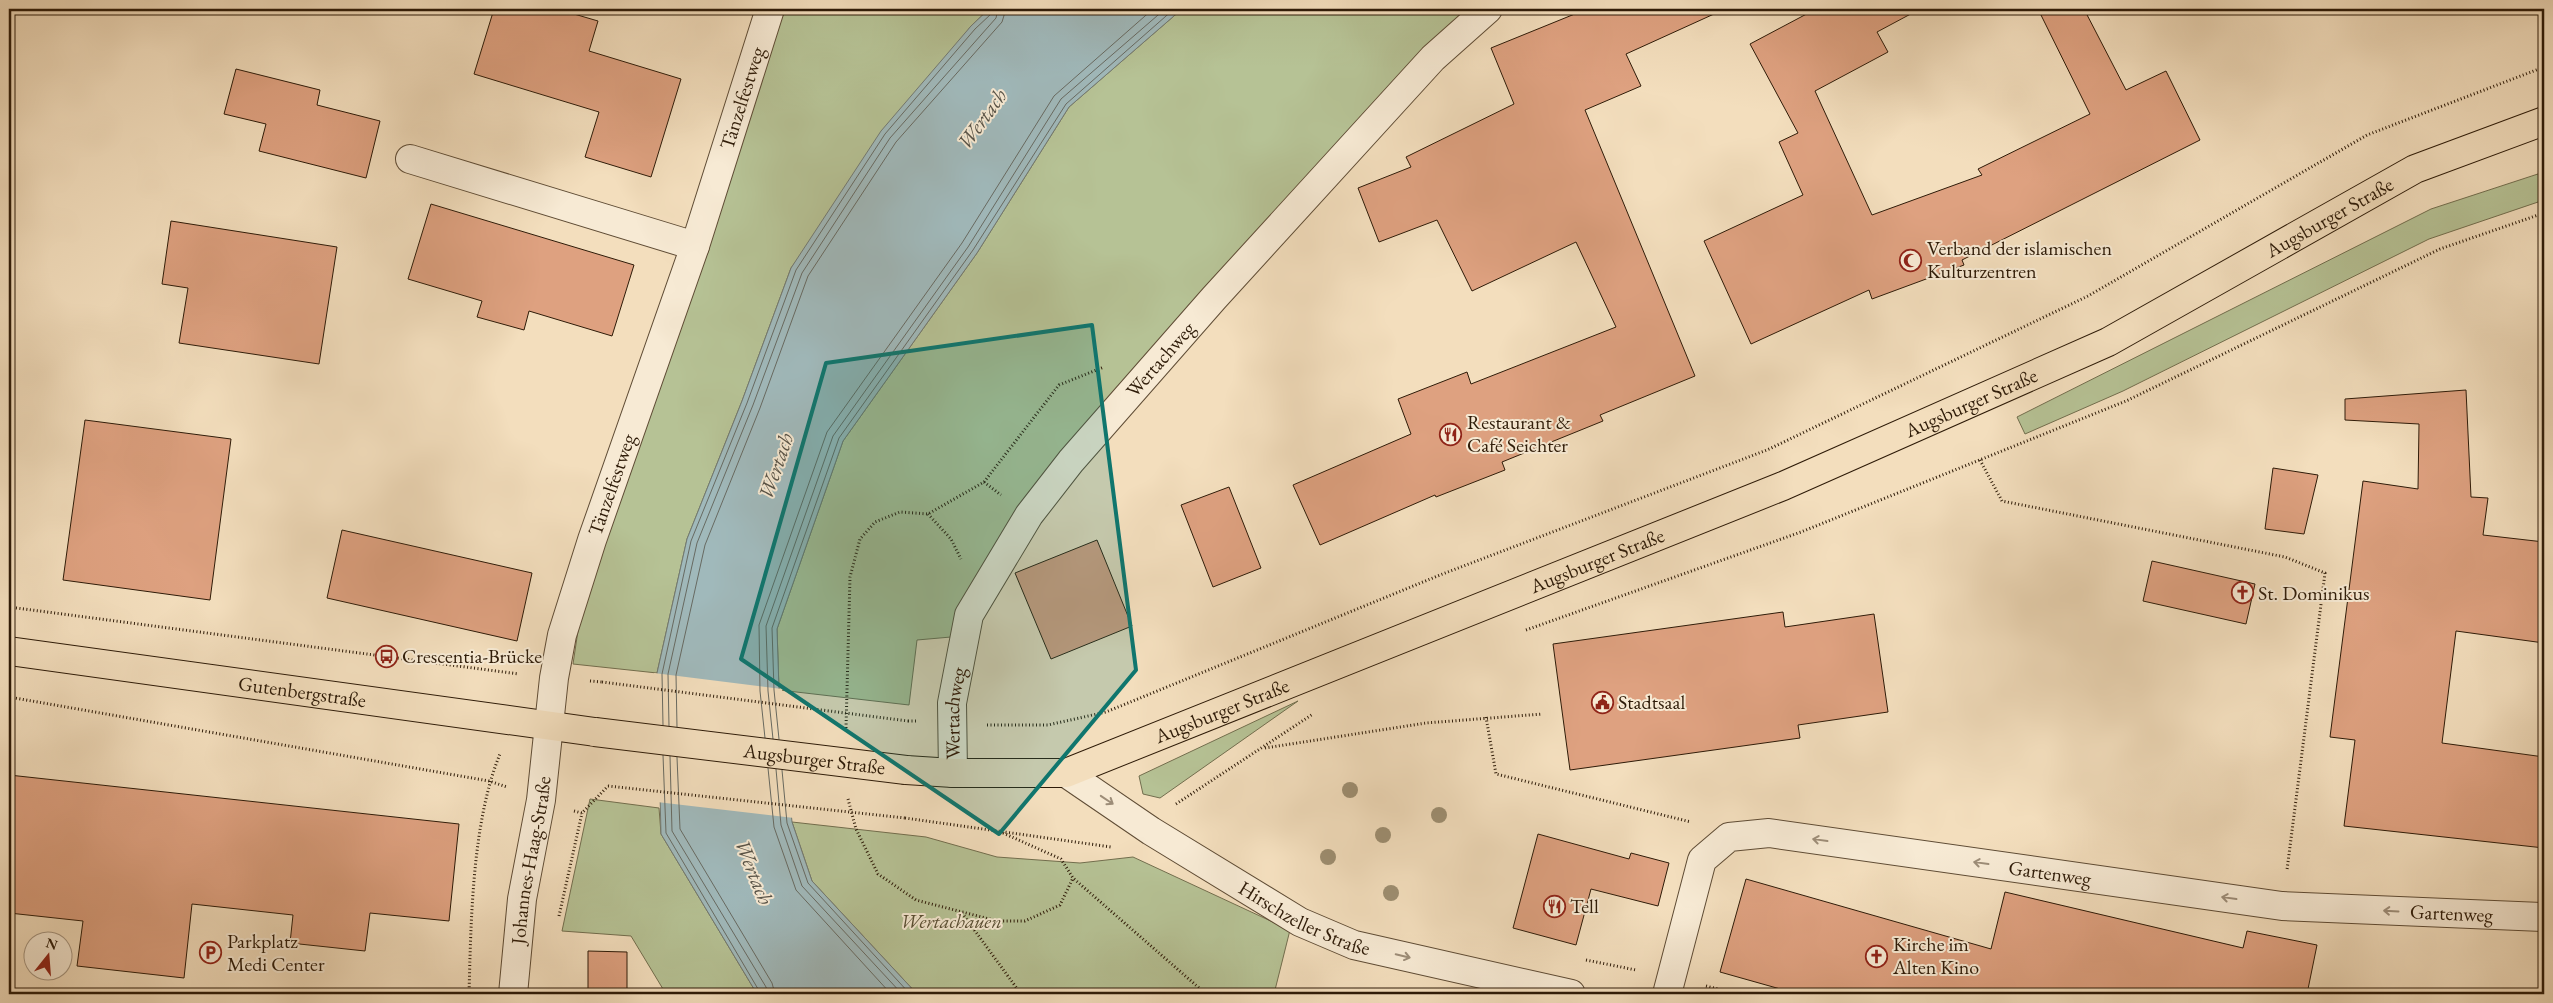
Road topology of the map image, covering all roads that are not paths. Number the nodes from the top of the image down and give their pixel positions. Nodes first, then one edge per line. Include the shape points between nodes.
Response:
1 (770, 9) edge
2 (1488, 9) edge
3 (2544, 120) edge
4 (410, 159) dead end
5 (695, 246) junction
6 (9, 651) edge
7 (548, 727) junction
8 (596, 732) joint
9 (953, 773) junction
10 (1066, 773) junction
11 (2544, 917) edge
12 (1670, 985) edge
13 (513, 994) edge
14 (1571, 994) edge

1 - 5 street, Tänzelfestweg
2 - 9 street, Wertachweg via 1433,58 1220,291 1071,461 1029,515 969,615 952,703
3 - 10 main road, Augsburger Straße via 2415,170 2108,342 1810,474
4 - 5 street
5 - 7 street, Tänzelfestweg via 567,616
6 - 7 main road, Gutenbergstraße
7 - 8 main road, Gutenbergstraße
7 - 13 street, Johannes-Haag-Straße via 541,800 522,900
8 - 9 main road, Augsburger Straße, bridge
9 - 10 main road, Augsburger Straße
10 -> 14 street, Hirschzeller Straße via 1159,821 1300,922 1354,945
11 -> 12 street, Gartenweg via 2282,906 1769,833 1729,837 1702,860

